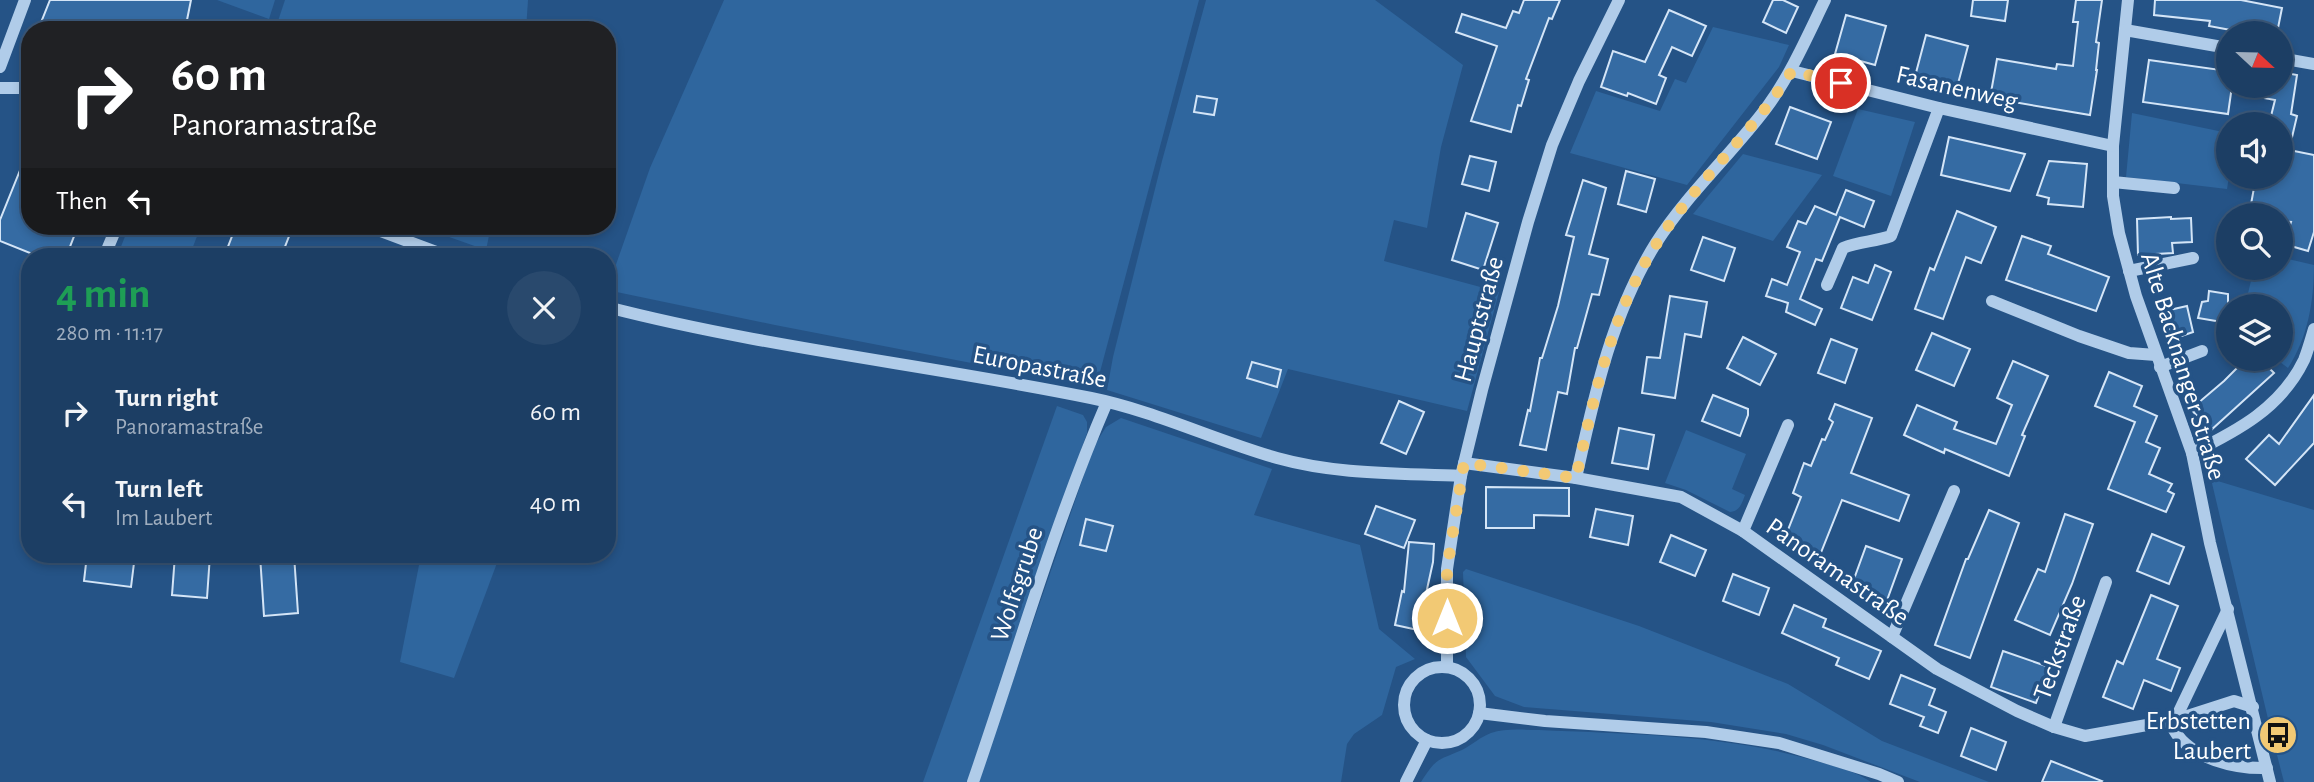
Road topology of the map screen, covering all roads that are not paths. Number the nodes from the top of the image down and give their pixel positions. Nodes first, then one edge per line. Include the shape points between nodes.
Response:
1 (25, 0) edge
2 (1619, 0) edge
3 (1825, 0) edge
4 (2128, 0) edge
5 (2125, 30) junction
6 (2216, 46) edge
7 (2293, 60) edge
8 (2314, 64) edge
9 (0, 66) edge
10 (1792, 71) junction
11 (0, 88) edge
12 (21, 88) edge
13 (1939, 108) junction
14 (2113, 146) junction
15 (2113, 182) junction
16 (2174, 188) dead end
17 (391, 235) edge
18 (426, 248) edge
19 (2193, 258) dead end
20 (2129, 271) junction
21 (1827, 285) dead end
22 (1992, 301) dead end
23 (616, 309) edge
24 (2314, 328) edge
25 (2202, 351) dead end
26 (2158, 361) junction
27 (1107, 402) junction
28 (1788, 425) dead end
29 (2192, 453) junction
30 (1462, 469) junction
31 (1576, 478) junction
32 (1954, 491) dead end
33 (1743, 531) junction
34 (2106, 582) dead end
35 (2228, 609) junction
36 (1892, 637) junction
37 (1447, 667) junction
38 (2253, 707) junction
39 (1479, 713) junction
40 (2175, 720) junction
41 (2054, 727) junction
42 (1427, 740) junction
43 (2267, 768) junction
44 (973, 782) edge
45 (1406, 782) edge
46 (1898, 782) edge
47 (2270, 782) edge

1 - 9 street
2 - 30 street, Hauptstraße via 1552,145
3 - 10 street
4 - 5 street, Alte Backnanger Straße
5 - 6 street
5 - 14 street, Alte Backnanger Straße
7 - 8 street
10 - 13 street, Fasanenweg
10 - 31 street via 1656,243 1621,310 1603,363
11 - 12 street
13 - 14 street, Fasanenweg
13 - 21 street via 1891,236 1843,248
14 - 15 street, Alte Backnanger Straße
15 - 16 street
15 - 20 street, Alte Backnanger Straße
17 - 18 street
19 - 20 street
20 - 26 street, Alte Backnanger Straße
22 - 26 street
23 - 27 street, Europastraße
24 - 29 street via 2304,359 2269,407 2235,432
25 - 26 street
26 - 29 street, Alte Backnanger Straße
27 - 30 street, Europastraße via 1314,467 1354,472
27 - 44 street, Wolfsgrube via 1057,532
28 - 33 street
29 - 35 street, Alte Backnanger Straße
30 - 31 street, Panoramastraße
30 - 37 street, Hauptstraße via 1447,569
31 - 33 street, Panoramastraße via 1681,497
32 - 36 street
33 - 36 street, Panoramastraße
34 - 41 street, Teckstraße
35 - 38 street, Alte Backnanger Straße
35 - 40 street
36 - 41 street, Panoramastraße via 1937,669
37 - 39 street via 1462,672 1473,683
37 - 42 street via 1430,668 1415,677 1406,692 1408,722
38 - 40 street, Panoramastraße via 2234,701
38 - 43 street, Alte Backnanger Straße
39 - 42 street via 1472,728 1459,738 1443,743
39 - 46 street via 1706,732 1779,743
40 - 41 street, Panoramastraße via 2085,736
40 - 43 street via 2174,730 2180,739 2197,752 2247,769
42 - 45 street
43 - 47 street, Alte Backnanger Straße

